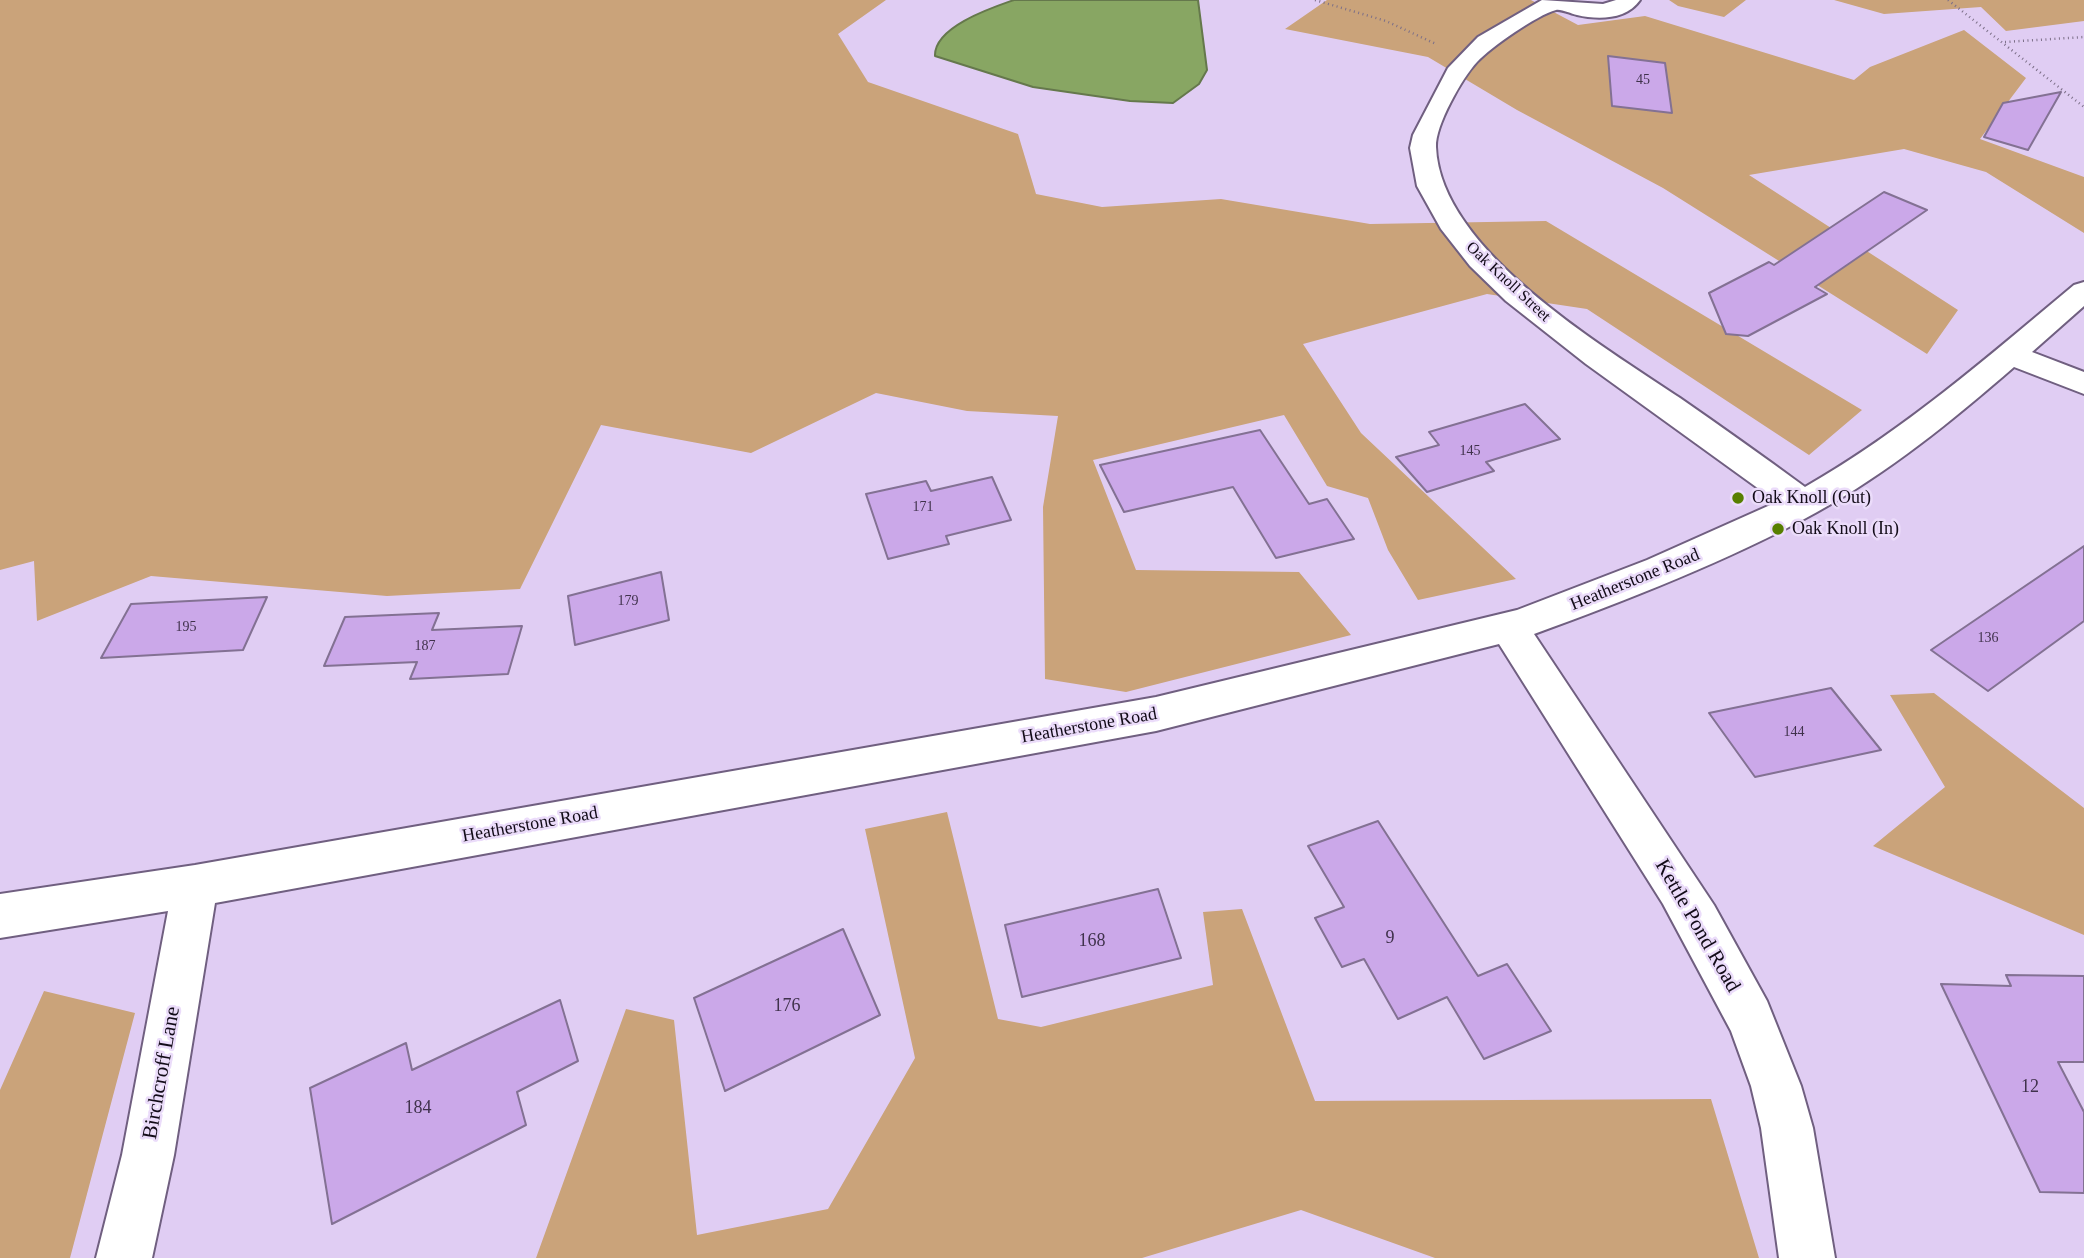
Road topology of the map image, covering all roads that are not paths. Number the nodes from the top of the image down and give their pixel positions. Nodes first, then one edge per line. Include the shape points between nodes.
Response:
1 (1629, 0) edge
2 (1554, 1) edge
3 (2084, 290) edge
4 (2012, 355) junction
5 (2084, 384) edge
6 (1804, 504) junction
7 (1509, 627) junction
8 (195, 886) junction
9 (0, 916) edge
10 (124, 1258) edge
11 (1807, 1258) edge

1 - 2 street, Oak Knoll Street via 1619,7 1596,10
2 - 6 street, Oak Knoll Street via 1500,32 1468,58 1428,124 1423,146 1433,193 1472,252 1554,325
3 - 4 street, Heatherstone Road
4 - 5 street
4 - 6 street, Heatherstone Road via 1888,450
6 - 7 street, Heatherstone Road via 1616,589
7 - 8 street, Heatherstone Road via 1156,714
7 - 11 street, Kettle Pond Road via 1684,898 1758,1037 1790,1138
8 - 9 street, Heatherstone Road
8 - 10 street, Birchcroff Lane via 148,1155

